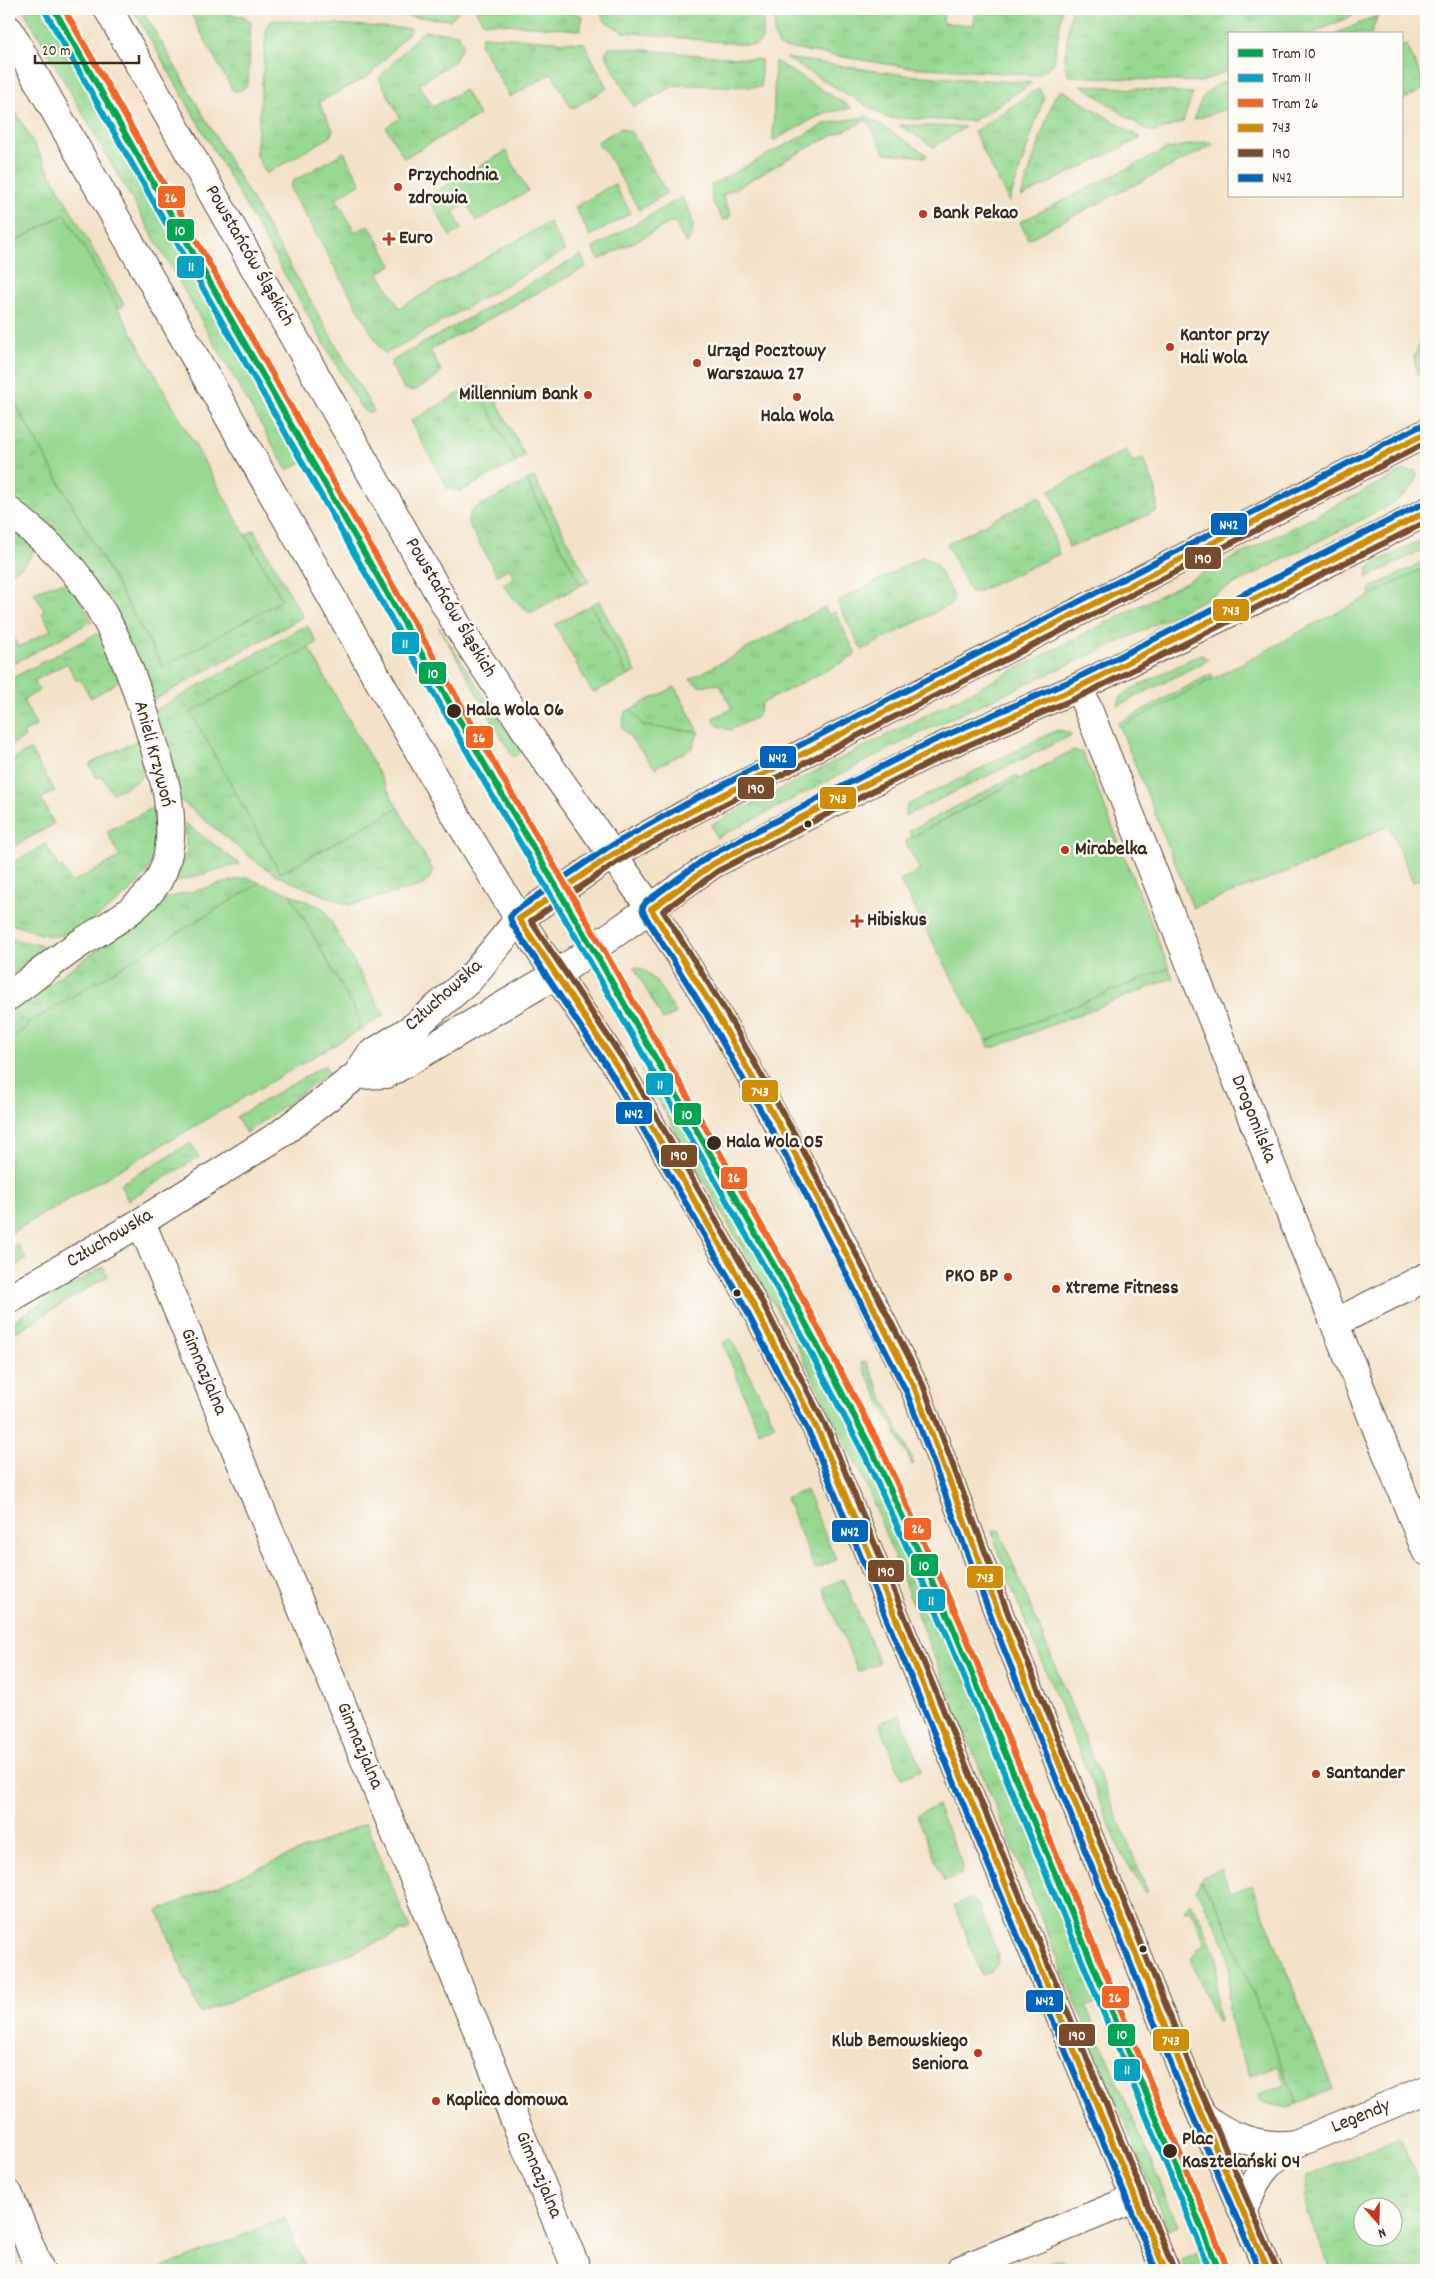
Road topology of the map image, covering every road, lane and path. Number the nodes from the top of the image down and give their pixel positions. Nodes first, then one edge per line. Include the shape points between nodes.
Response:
1 (108, 9) edge
2 (9, 30) edge
3 (1426, 433) edge
4 (9, 511) edge
5 (1426, 512) edge
6 (1079, 687) junction
7 (612, 855) junction
8 (651, 909) junction
9 (519, 919) junction
10 (557, 974) junction
11 (9, 996) edge
12 (357, 1075) junction
13 (141, 1222) junction
14 (1426, 1277) edge
15 (9, 1298) edge
16 (1336, 1323) junction
17 (1426, 1550) edge
18 (1426, 2090) edge
19 (1202, 2114) junction
20 (1295, 2144) junction
21 (9, 2195) edge
22 (1136, 2198) junction
23 (1244, 2212) junction
24 (40, 2270) edge
25 (577, 2270) edge
26 (960, 2270) edge
27 (1165, 2270) edge
28 (1268, 2270) edge

1 - 7 street, Powstańców Śląskich via 457,625
2 - 9 street via 428,766
3 - 7 street, Człuchowska
4 - 11 street, Anieli Krzywoń via 61,557 80,579 107,621 136,689 152,739 168,800 170,834 166,861 159,879 147,895 119,920 81,943
5 - 6 street, Człuchowska
6 - 8 street, Człuchowska via 937,749 712,864
6 - 16 street, Drogomilska
7 - 8 street, Powstańców Śląskich
7 - 9 street, Człuchowska
8 - 10 street, Człuchowska
8 - 19 street, Powstańców Śląskich via 715,1011 791,1146 915,1389 1001,1619
9 - 10 street
9 - 12 street, Człuchowska via 469,980 414,1027 370,1054
10 - 12 street, Człuchowska via 387,1074
10 - 22 street via 617,1066 742,1284 821,1437
12 - 13 street, Człuchowska via 279,1134
13 - 15 street, Człuchowska
13 - 25 street, Gimnazjalna
14 - 16 street
16 - 17 street, Drogomilska
18 - 20 street, Legendy
19 - 20 street, Legendy via 1232,2136 1267,2145
19 - 23 street, Powstańców Śląskich
20 - 23 street, Legendy via 1260,2173 1248,2195
21 - 24 street
22 - 26 street
22 - 27 street
23 - 28 street, Powstańców Śląskich

